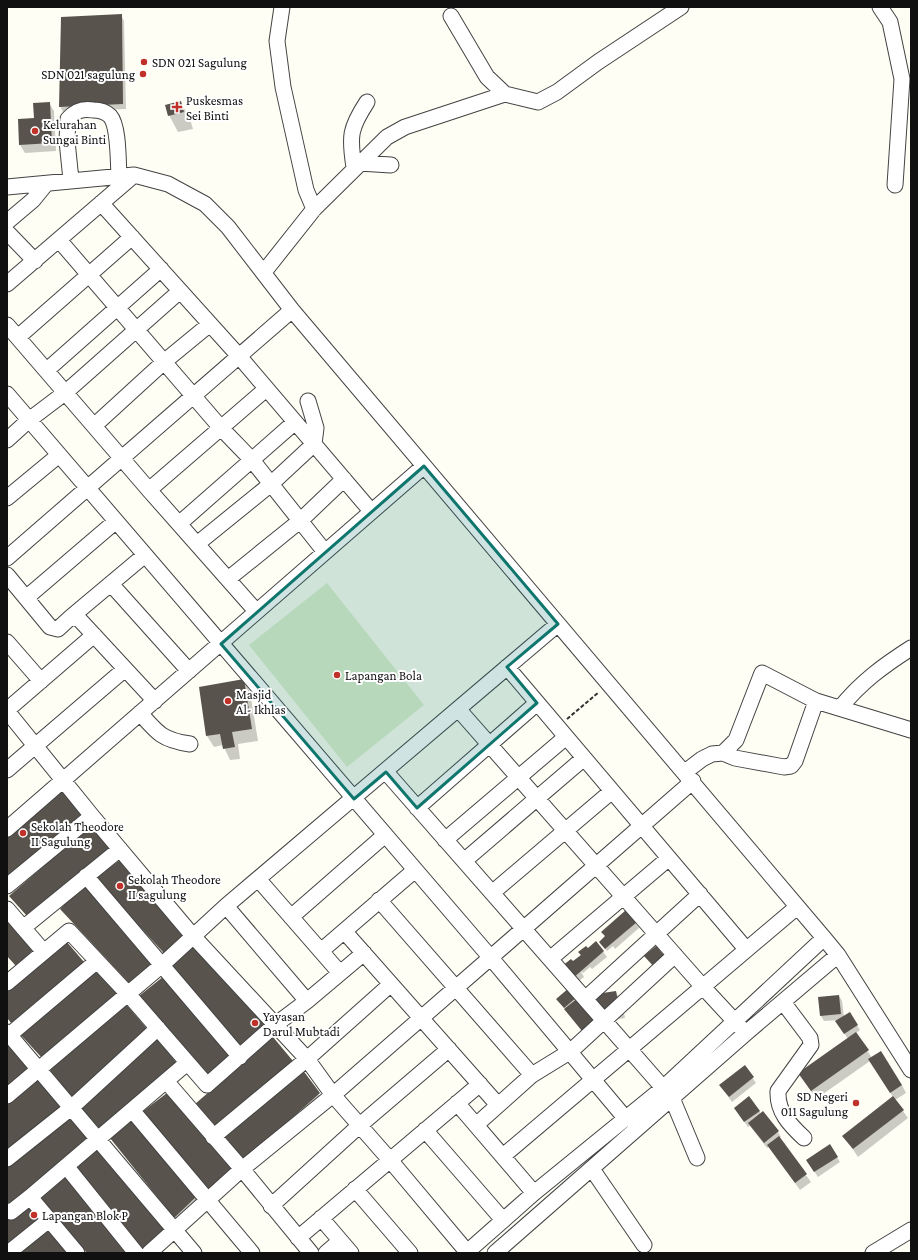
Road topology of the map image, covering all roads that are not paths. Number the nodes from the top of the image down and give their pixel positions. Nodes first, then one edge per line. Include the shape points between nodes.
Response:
1 (282, 7) edge
2 (681, 7) edge
3 (880, 7) edge
4 (451, 16) dead end
5 (505, 94) junction
6 (367, 102) dead end
7 (356, 165) junction
8 (391, 165) dead end
9 (134, 175) junction
10 (119, 176) junction
11 (71, 180) junction
12 (46, 184) junction
13 (895, 185) dead end
14 (7, 187) edge
15 (101, 202) junction
16 (314, 209) junction
17 (7, 222) edge
18 (7, 232) edge
19 (132, 237) junction
20 (59, 240) junction
21 (35, 261) junction
22 (161, 269) junction
23 (264, 272) junction
24 (89, 273) junction
25 (7, 284) edge
26 (180, 291) junction
27 (119, 307) junction
28 (292, 310) junction
29 (210, 324) junction
30 (7, 325) edge
31 (136, 329) junction
32 (18, 337) junction
33 (238, 355) junction
34 (165, 361) junction
35 (47, 370) junction
36 (266, 389) junction
37 (66, 392) junction
38 (7, 394) edge
39 (193, 395) junction
40 (308, 401) dead end
41 (29, 420) junction
42 (295, 422) junction
43 (95, 425) junction
44 (221, 428) junction
45 (7, 440) edge
46 (314, 444) junction
47 (59, 455) junction
48 (122, 457) junction
49 (252, 460) junction
50 (424, 466) junction
51 (344, 479) junction
52 (271, 484) junction
53 (88, 489) junction
54 (149, 490) junction
55 (7, 498) edge
56 (371, 511) junction
57 (300, 520) junction
58 (116, 521) junction
59 (180, 523) junction
60 (197, 544) junction
61 (325, 552) junction
62 (145, 555) junction
63 (7, 558) edge
64 (7, 575) edge
65 (228, 579) junction
66 (111, 584) junction
67 (26, 598) junction
68 (256, 611) junction
69 (71, 617) junction
70 (558, 624) junction
71 (94, 636) junction
72 (7, 642) edge
73 (221, 644) junction
74 (911, 648) edge
75 (507, 667) junction
76 (125, 668) junction
77 (189, 671) junction
78 (41, 681) junction
79 (155, 701) junction
80 (816, 701) junction
81 (537, 703) junction
82 (840, 708) junction
83 (7, 710) edge
84 (459, 710) junction
85 (140, 713) junction
86 (910, 730) edge
87 (562, 732) junction
88 (190, 744) dead end
89 (490, 745) junction
90 (35, 746) junction
91 (723, 753) junction
92 (584, 758) junction
93 (7, 770) edge
94 (386, 772) junction
95 (689, 777) junction
96 (519, 778) junction
97 (62, 780) junction
98 (612, 791) junction
99 (354, 799) junction
100 (538, 799) junction
101 (417, 808) junction
102 (92, 816) junction
103 (641, 825) junction
104 (7, 829) edge
105 (566, 831) junction
106 (385, 835) junction
107 (445, 840) junction
108 (120, 849) junction
109 (669, 858) junction
110 (464, 861) junction
111 (596, 865) junction
112 (415, 870) junction
113 (86, 876) junction
114 (258, 879) junction
115 (7, 886) edge
116 (492, 893) junction
117 (700, 894) junction
118 (624, 897) junction
119 (379, 900) junction
120 (226, 906) junction
121 (797, 906) junction
122 (7, 909) edge
123 (291, 917) junction
124 (23, 928) junction
125 (524, 929) junction
126 (344, 931) junction
127 (657, 934) junction
128 (193, 936) junction
129 (824, 938) junction
130 (746, 949) junction
131 (321, 951) junction
132 (44, 952) junction
133 (364, 953) junction
134 (676, 955) junction
135 (838, 955) junction
136 (492, 958) junction
137 (550, 959) junction
138 (97, 961) junction
139 (162, 965) junction
140 (340, 974) junction
141 (9, 976) edge
142 (777, 982) junction
143 (391, 984) junction
144 (703, 987) junction
145 (456, 988) junction
146 (128, 994) junction
147 (585, 999) junction
148 (786, 999) junction
149 (307, 1001) junction
150 (422, 1018) junction
151 (734, 1021) junction
152 (604, 1022) junction
153 (275, 1025) junction
154 (158, 1028) junction
155 (746, 1033) junction
156 (8, 1035) edge
157 (449, 1049) junction
158 (629, 1049) junction
159 (571, 1051) junction
160 (240, 1057) junction
161 (307, 1059) junction
162 (187, 1063) junction
163 (39, 1069) junction
164 (911, 1070) edge
165 (532, 1075) junction
166 (595, 1080) junction
167 (166, 1081) junction
168 (480, 1084) junction
169 (667, 1093) junction
170 (333, 1095) junction
171 (7, 1096) edge
172 (457, 1103) junction
173 (498, 1105) junction
174 (71, 1108) junction
175 (132, 1110) junction
176 (626, 1119) junction
177 (476, 1124) junction
178 (360, 1125) junction
179 (425, 1130) junction
180 (213, 1137) junction
181 (804, 1138) dead end
182 (97, 1140) junction
183 (503, 1156) junction
184 (697, 1158) dead end
185 (7, 1160) edge
186 (390, 1160) junction
187 (66, 1166) junction
188 (242, 1169) junction
189 (592, 1169) junction
190 (355, 1189) junction
191 (534, 1193) junction
192 (30, 1197) junction
193 (208, 1201) junction
194 (271, 1206) junction
195 (7, 1211) edge
196 (321, 1218) junction
197 (49, 1220) junction
198 (503, 1220) junction
199 (174, 1230) junction
200 (911, 1230) edge
201 (298, 1238) junction
202 (340, 1241) junction
203 (644, 1244) dead end
204 (8, 1253) edge
205 (77, 1253) edge
206 (136, 1253) edge
207 (149, 1253) edge
208 (194, 1253) edge
209 (252, 1253) edge
210 (310, 1253) edge
211 (326, 1253) edge
212 (351, 1253) edge
213 (410, 1253) edge
214 (467, 1253) edge
215 (496, 1253) edge
216 (873, 1253) edge

1 - 16 street via 277,41 283,86 306,190
2 - 5 street via 557,92 538,102
3 - 13 street via 890,22 902,79
4 - 5 street via 487,77
5 - 7 street via 405,127 387,136
6 - 7 street via 352,130 351,146
7 - 8 street
7 - 16 street
9 - 10 street
9 - 15 street
9 - 23 street via 168,184 205,204 228,227
10 - 11 street
10 - 11 street via 115,125 110,116 102,111 88,109 75,111 68,118 67,141
11 - 12 street
12 - 14 street
12 - 17 street via 33,200
15 - 19 street
15 - 20 street
16 - 23 street
18 - 21 street
19 - 22 street
19 - 24 street
20 - 21 street
20 - 24 street
21 - 25 street
22 - 26 street
22 - 27 street
23 - 28 street
24 - 27 street
24 - 32 street
26 - 29 street
26 - 31 street
27 - 31 street
27 - 35 street
28 - 33 street
28 - 50 street
29 - 33 street
29 - 34 street
30 - 32 street
31 - 34 street
31 - 37 street
32 - 35 street
33 - 36 street
33 - 39 street
34 - 39 street
34 - 43 street
35 - 37 street
36 - 42 street
36 - 44 street
37 - 41 street
37 - 43 street
38 - 41 street
39 - 44 street
39 - 48 street
40 - 46 street via 316,428
41 - 45 street
41 - 47 street
42 - 46 street
42 - 49 street
43 - 48 street
44 - 49 street
44 - 54 street
46 - 51 street
46 - 52 street
47 - 53 street
47 - 55 street
48 - 53 street
48 - 54 street
49 - 52 street
49 - 59 street
50 - 56 street
50 - 70 street
51 - 56 street
51 - 57 street
52 - 57 street
52 - 60 street
53 - 58 street
53 - 63 street
54 - 59 street
56 - 61 street
57 - 61 street
57 - 65 street
58 - 62 street
58 - 67 street
59 - 60 street
60 - 65 street
61 - 68 street
62 - 66 street
62 - 73 street
64 - 67 street
65 - 68 street
66 - 69 street
66 - 77 street
67 - 69 street via 50,627 58,629
68 - 73 street
69 - 71 street via 79,619
70 - 75 street
70 - 95 street
71 - 76 street
71 - 78 street
72 - 78 street
73 - 77 street
73 - 99 street
74 - 82 street via 882,667 856,689
75 - 81 street
75 - 84 street
76 - 79 street
76 - 90 street
77 - 79 street
78 - 83 street
79 - 85 street
80 - 82 street
80 - 91 street via 791,766 735,758
80 - 91 street via 762,673 736,740
81 - 87 street
81 - 89 street
82 - 86 street
83 - 90 street
84 - 89 street
84 - 94 street
85 - 88 street via 169,741
85 - 97 street
87 - 92 street
87 - 96 street
89 - 96 street
89 - 101 street
90 - 93 street
90 - 97 street
91 - 95 street via 712,754 702,759
92 - 98 street
92 - 100 street
94 - 99 street
94 - 101 street
95 - 103 street
95 - 121 street
96 - 100 street
96 - 107 street
97 - 102 street
97 - 104 street
98 - 103 street
98 - 105 street
99 - 106 street
99 - 114 street
100 - 105 street
100 - 110 street
101 - 107 street
102 - 108 street
102 - 115 street
103 - 109 street
103 - 111 street
105 - 111 street
105 - 116 street
106 - 112 street
106 - 123 street
107 - 110 street
108 - 113 street
108 - 128 street
109 - 117 street
109 - 118 street
110 - 116 street
111 - 118 street
111 - 125 street
112 - 119 street
112 - 136 street
113 - 124 street
113 - 139 street
114 - 120 street
114 - 123 street
116 - 125 street
117 - 127 street
117 - 130 street
118 - 127 street
118 - 137 street
119 - 126 street
119 - 145 street
120 - 128 street
120 - 149 street
121 - 129 street
121 - 130 street
122 - 124 street
123 - 131 street
124 - 132 street
125 - 136 street
125 - 137 street
126 - 131 street
126 - 133 street
127 - 134 street
127 - 147 street
128 - 139 street
128 - 153 street
129 - 135 street
129 - 142 street
130 - 144 street
131 - 140 street
132 - 138 street via 69,931
132 - 141 street
133 - 140 street
133 - 143 street
134 - 144 street
134 - 152 street
135 - 148 street
135 - 164 street
136 - 145 street
136 - 159 street
137 - 147 street
138 - 146 street
138 - 156 street
139 - 146 street
139 - 160 street
140 - 149 street
142 - 148 street
142 - 151 street
143 - 150 street
143 - 161 street
144 - 151 street
144 - 158 street
145 - 150 street
145 - 165 street
146 - 154 street
146 - 163 street
147 - 152 street
148 - 155 street
148 - 181 street via 810,1038 811,1045 778,1091 778,1098 787,1123
149 - 153 street
150 - 157 street
150 - 170 street
151 - 155 street
151 - 169 street
152 - 158 street
152 - 159 street
153 - 160 street
153 - 161 street
154 - 162 street
154 - 174 street
155 - 169 street
156 - 163 street
157 - 168 street
157 - 178 street
158 - 166 street
158 - 169 street
159 - 165 street
159 - 166 street
160 - 162 street via 207,1085
161 - 170 street
161 - 180 street
162 - 167 street
163 - 171 street
163 - 174 street
165 - 173 street
166 - 176 street
166 - 183 street
167 - 175 street
167 - 180 street
168 - 172 street
168 - 173 street
169 - 176 street
169 - 184 street
169 - 189 street
170 - 178 street
170 - 188 street
172 - 177 street
172 - 179 street
173 - 177 street
174 - 182 street
174 - 185 street
175 - 182 street
175 - 193 street
176 - 191 street
177 - 183 street
178 - 186 street
178 - 194 street
179 - 186 street
179 - 198 street
180 - 188 street
182 - 187 street
182 - 199 street
183 - 191 street
186 - 190 street
186 - 214 street
187 - 192 street
187 - 206 street
188 - 193 street
188 - 194 street
189 - 203 street
189 - 215 street
190 - 196 street
190 - 213 street
191 - 198 street
192 - 195 street via 12,1212
192 - 197 street
193 - 199 street
193 - 209 street
194 - 201 street
196 - 201 street
196 - 202 street
197 - 204 street
197 - 205 street
198 - 214 street
199 - 207 street
199 - 208 street
200 - 216 street
201 - 210 street
202 - 211 street
202 - 212 street

